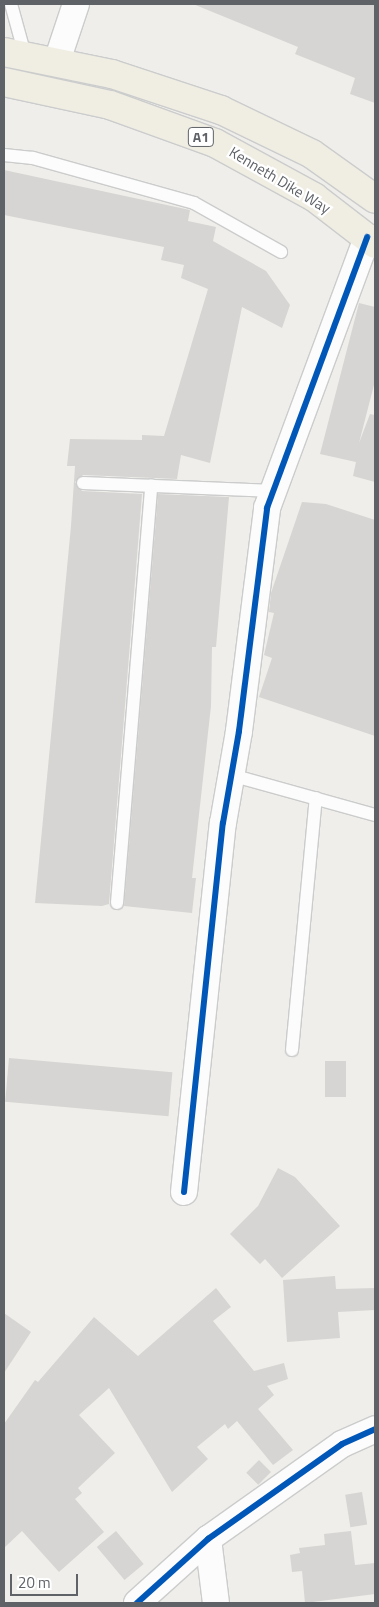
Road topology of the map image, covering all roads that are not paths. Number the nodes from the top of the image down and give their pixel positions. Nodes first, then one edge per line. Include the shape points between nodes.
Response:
1 (11, 4) edge
2 (76, 4) edge
3 (14, 54) edge
4 (56, 61) junction
5 (4, 82) edge
6 (4, 155) edge
7 (375, 198) edge
8 (371, 241) edge
9 (281, 252) dead end
10 (83, 483) dead end
11 (151, 485) junction
12 (274, 491) junction
13 (231, 775) junction
14 (316, 798) junction
15 (375, 815) edge
16 (117, 904) dead end
17 (292, 1050) dead end
18 (184, 1192) dead end
19 (375, 1429) edge
20 (208, 1539) junction
21 (137, 1603) edge
22 (216, 1603) edge

1 - 3 lane
2 - 4 street
3 - 4 highway, A1
4 - 7 highway, A1 via 166,90 270,131 312,154
5 - 8 highway, Kenneth Dike Way / A1 via 110,105 216,143 314,197
6 - 9 lane via 33,158 194,204
8 - 12 street
10 - 11 lane
11 - 12 lane
11 - 16 lane
12 - 13 street via 267,508
13 - 14 lane
13 - 18 street
14 - 15 lane
14 - 17 lane
19 - 20 street via 342,1444
20 - 21 street
20 - 22 street

